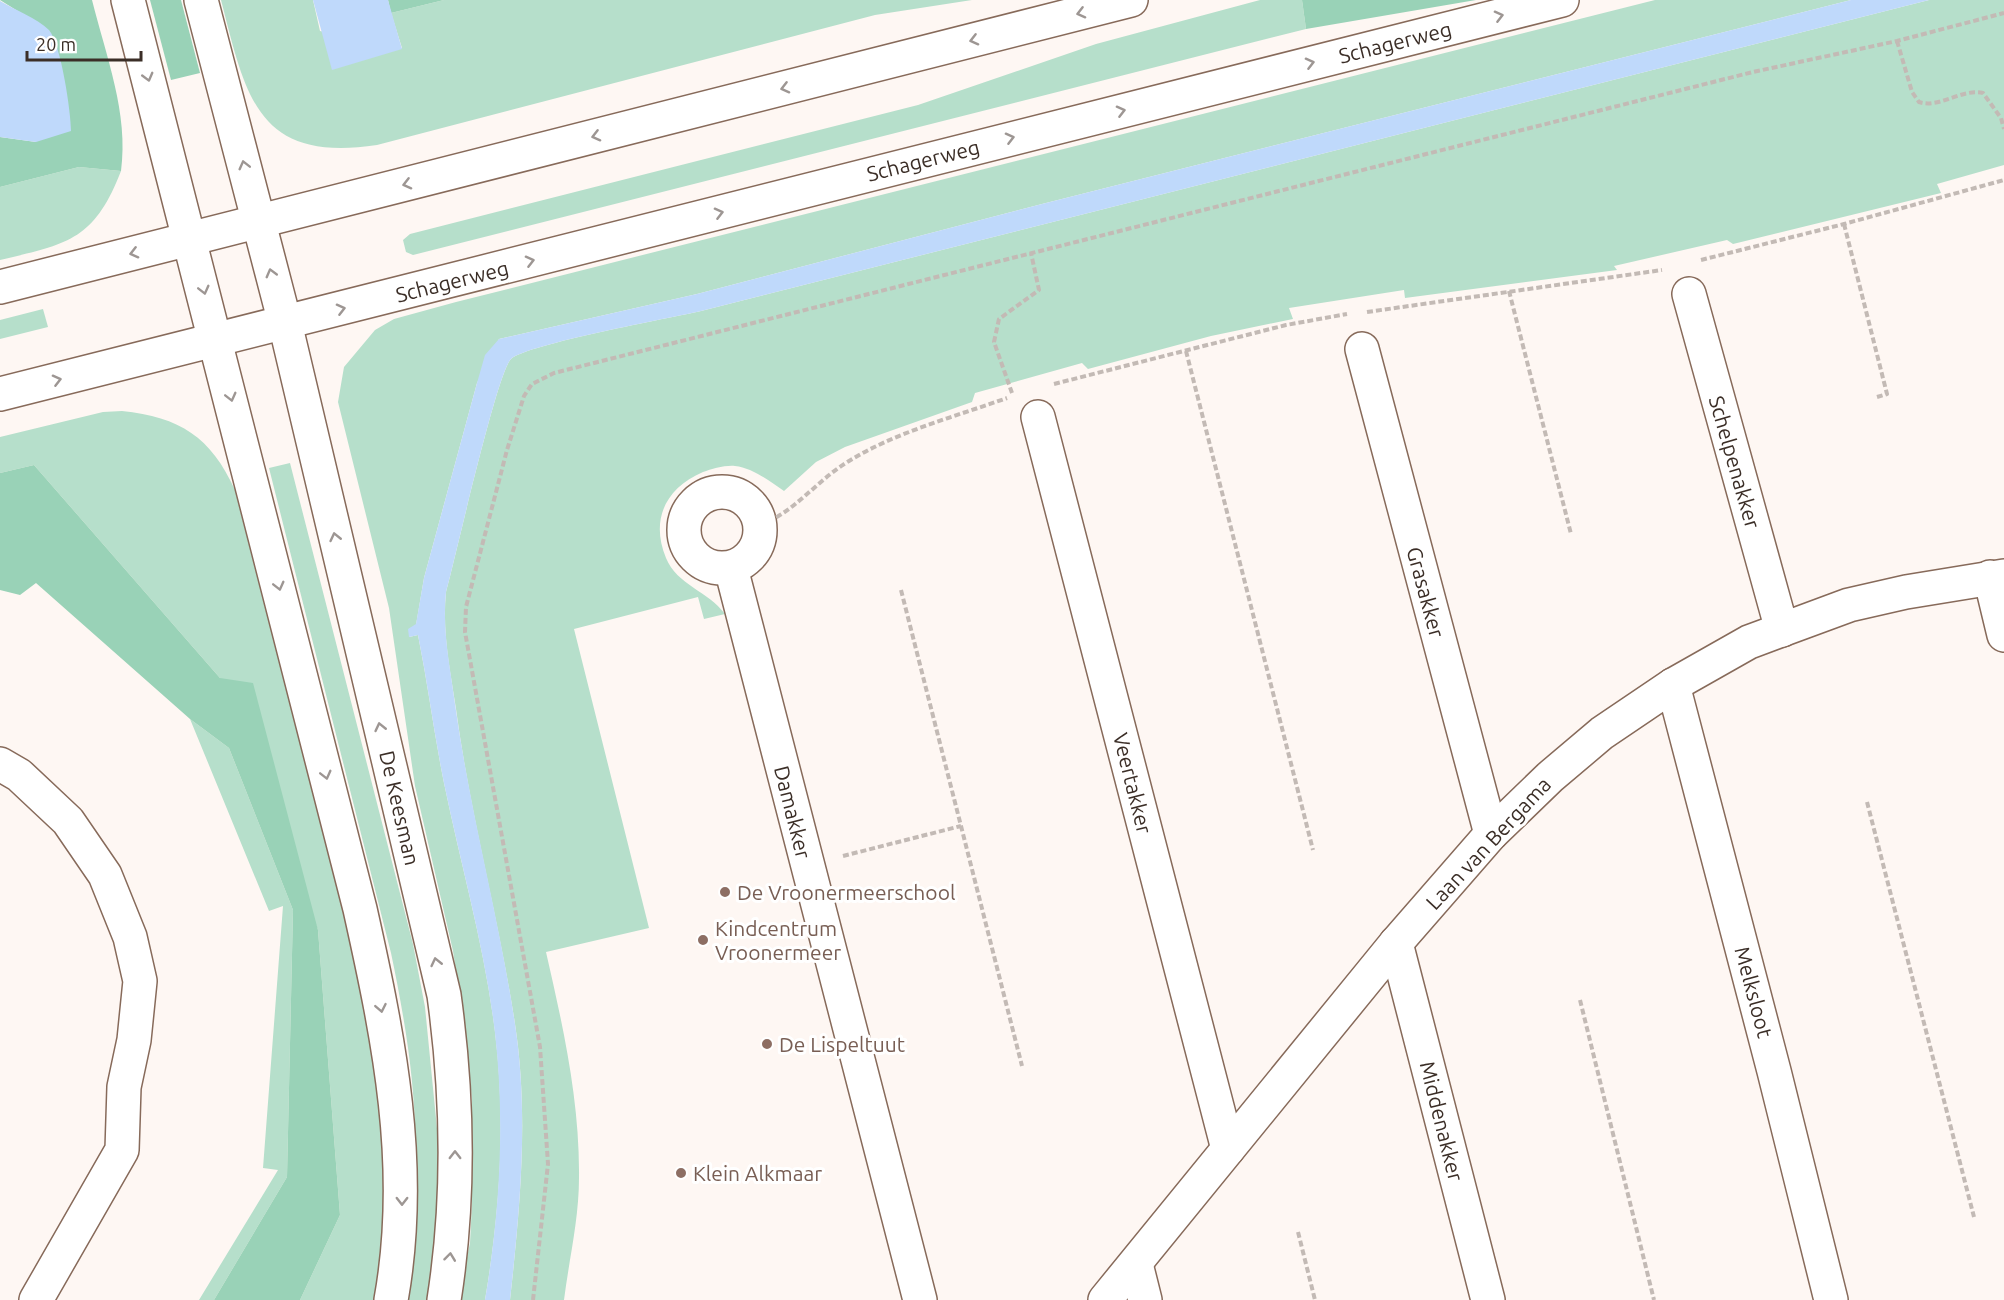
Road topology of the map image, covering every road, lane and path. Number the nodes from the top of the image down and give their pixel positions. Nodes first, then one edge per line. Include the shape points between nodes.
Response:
1 (128, 0) edge
2 (201, 0) edge
3 (1131, 0) edge
4 (1562, 0) edge
5 (2004, 13) edge
6 (1897, 41) junction
7 (2003, 117) edge
8 (2004, 129) edge
9 (258, 222) junction
10 (1844, 224) dead end
11 (191, 239) junction
12 (1031, 253) junction
13 (0, 287) edge
14 (1509, 291) dead end
15 (1689, 294) dead end
16 (285, 323) junction
17 (216, 340) junction
18 (1362, 349) dead end
19 (1186, 351) dead end
20 (0, 394) edge
21 (1013, 396) dead end
22 (1877, 397) dead end
23 (1038, 417) dead end
24 (1571, 534) dead end
25 (730, 568) dead end
26 (1997, 576) edge
27 (901, 590) dead end
28 (1782, 630) junction
29 (2004, 635) edge
30 (1673, 685) junction
31 (0, 764) edge
32 (1867, 802) dead end
33 (961, 826) junction
34 (1491, 834) junction
35 (1313, 850) dead end
36 (807, 865) junction
37 (1396, 943) junction
38 (1580, 1000) dead end
39 (1022, 1066) dead end
40 (1228, 1149) junction
41 (1974, 1217) dead end
42 (1298, 1232) dead end
43 (1136, 1264) junction
44 (36, 1300) edge
45 (391, 1300) edge
46 (444, 1300) edge
47 (533, 1300) edge
48 (920, 1300) edge
49 (1105, 1300) edge
50 (1145, 1300) edge
51 (1315, 1300) edge
52 (1488, 1300) edge
53 (1654, 1300) edge
54 (1831, 1300) edge

1 -> 11 street
9 -> 2 street
3 -> 9 street
16 -> 4 street, Schagerweg
5 - 6 path
6 - 7 path via 1911,92 1919,102 1929,104 1974,91 1983,93
6 - 12 path via 1753,72
7 - 8 path
9 - 11 street
16 -> 9 street
10 - 22 path via 1887,394
11 -> 13 street
11 -> 17 street
12 - 21 path via 1039,290 999,319 994,342
12 - 47 path via 554,373 532,384 524,396 466,607 465,632 540,1047 548,1164
14 - 24 path
15 - 28 street, Schelpenakker
16 - 17 street, Schagerweg
46 -> 16 street, De Keesman via 455,1214 456,1123 444,995
20 -> 17 street, Schagerweg
17 -> 45 street via 360,909 391,1054 402,1179 400,1242
18 - 34 street, Grasakker
19 - 35 path
23 - 40 street, Veertakker
25 - 36 street, Damakker
26 - 28 street, Laan van Bergama via 1849,605
26 - 29 street
27 - 33 path
28 - 30 street, Laan van Bergama via 1722,656
30 - 34 street, Laan van Bergama via 1602,734
30 - 54 street, Melksloot
31 - 44 street via 19,775 68,821 105,875 130,937 140,981 124,1088 122,1150
32 - 41 path
33 - 36 path
33 - 39 path
34 - 37 street, Laan van Bergama
36 - 48 street, Damakker
37 - 40 street, Laan van Bergama
37 - 52 street, Middenakker
38 - 53 path
40 - 43 street, Laan van Bergama
42 - 51 path
43 - 49 street, Laan van Bergama
43 - 50 street

